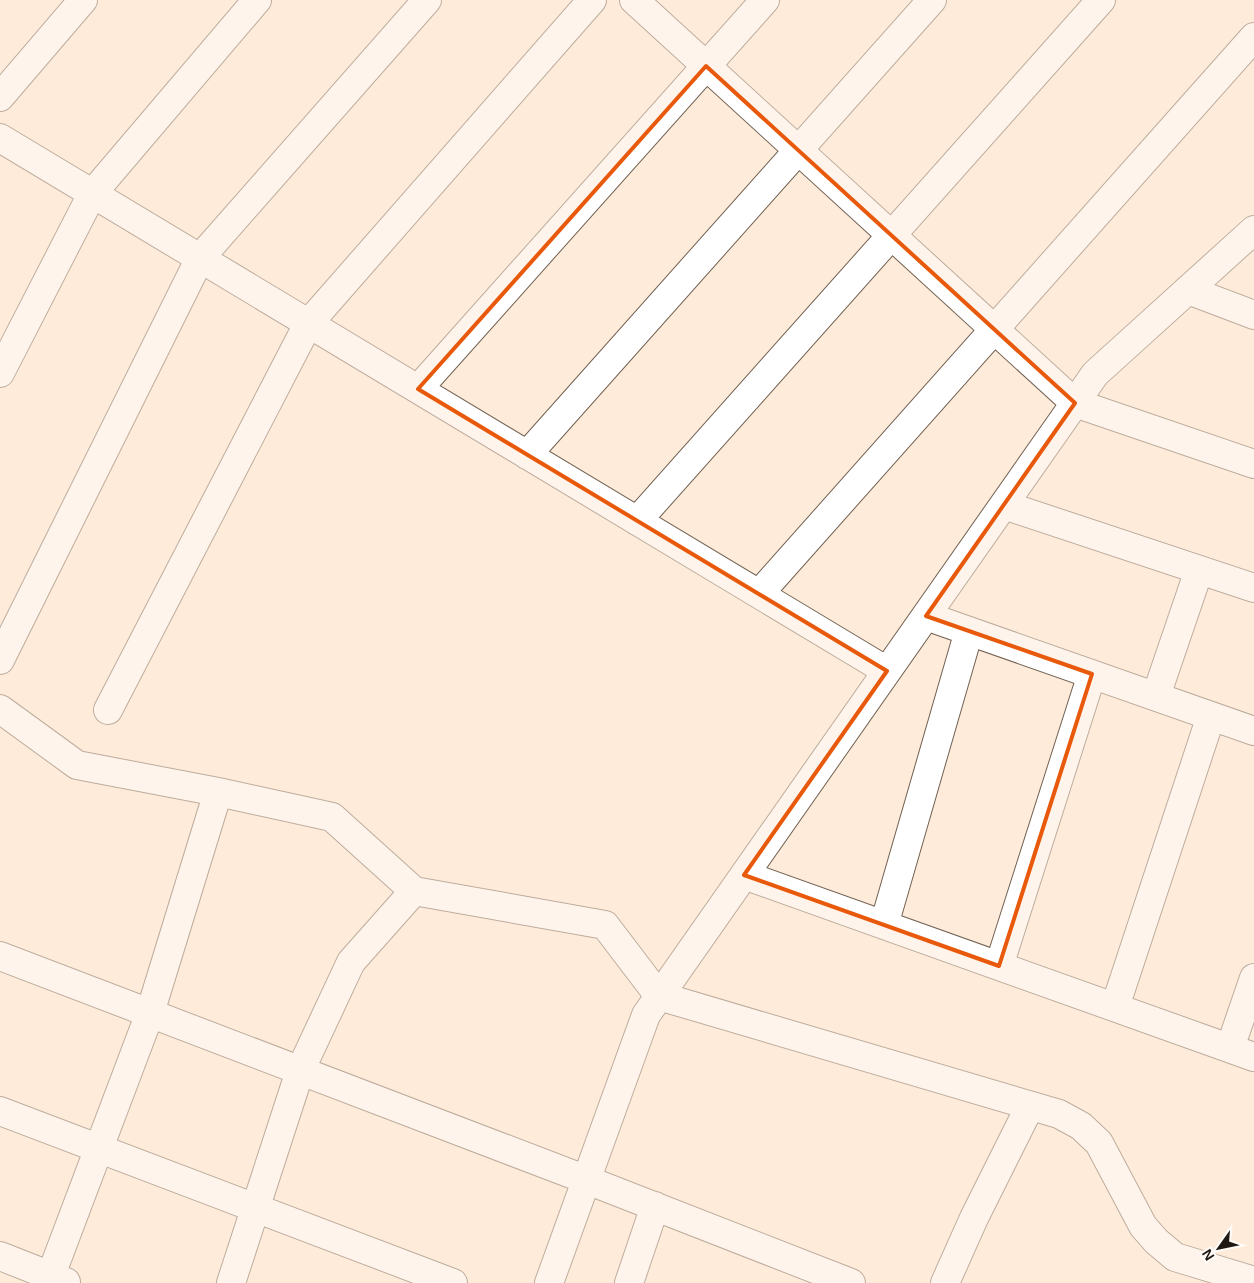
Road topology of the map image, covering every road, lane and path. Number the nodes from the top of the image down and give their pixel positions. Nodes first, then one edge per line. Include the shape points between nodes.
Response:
1 (83, 0) edge
2 (257, 0) edge
3 (428, 0) edge
4 (592, 0) edge
5 (634, 0) edge
6 (764, 0) edge
7 (932, 0) edge
8 (1101, 0) edge
9 (1254, 37) edge
10 (706, 66) junction
11 (0, 97) edge
12 (0, 138) edge
13 (798, 150) junction
14 (92, 194) junction
15 (1254, 230) edge
16 (891, 235) junction
17 (200, 258) junction
18 (1188, 290) junction
19 (1254, 314) edge
20 (308, 324) junction
21 (994, 329) junction
22 (0, 373) edge
23 (418, 389) junction
24 (1075, 403) junction
25 (527, 455) junction
26 (1254, 464) edge
27 (1004, 505) junction
28 (637, 521) junction
29 (1199, 570) junction
30 (1254, 588) edge
31 (759, 594) junction
32 (926, 616) junction
33 (969, 631) junction
34 (0, 660) edge
35 (887, 671) junction
36 (1092, 674) junction
37 (1156, 696) junction
38 (0, 709) edge
39 (108, 710) dead end
40 (1211, 716) junction
41 (1254, 731) edge
42 (218, 792) junction
43 (744, 875) junction
44 (414, 891) junction
45 (884, 925) junction
46 (0, 956) edge
47 (999, 966) junction
48 (1254, 978) edge
49 (659, 996) junction
50 (1115, 1007) junction
51 (150, 1013) junction
52 (1242, 1053) edge
53 (300, 1071) junction
54 (1030, 1106) junction
55 (0, 1111) edge
56 (98, 1148) junction
57 (586, 1180) junction
58 (655, 1206) junction
59 (256, 1208) junction
60 (0, 1256) edge
61 (51, 1279) edge
62 (1254, 1281) edge
63 (231, 1283) edge
64 (454, 1283) edge
65 (549, 1283) edge
66 (630, 1283) edge
67 (851, 1283) edge
68 (945, 1283) edge

1 - 11 street
2 - 14 street
3 - 17 street
4 - 20 street
5 - 10 street
6 - 10 street
7 - 13 street
8 - 16 street
9 - 21 street
10 - 13 street
10 - 23 street
12 - 14 street
13 - 16 street
13 - 25 street
14 - 17 street
14 - 22 street
15 - 18 street
16 - 21 street
16 - 28 street
17 - 20 street
17 - 34 street
18 - 19 street
18 - 24 street via 1095,374
20 - 23 street
20 - 39 street
21 - 24 street
21 - 31 street
23 - 25 street
24 - 26 street
24 - 27 street
25 - 28 street
27 - 29 street
27 - 32 street
28 - 31 street
29 - 30 street
29 - 37 street
31 - 35 street
32 - 33 street
32 - 35 street
33 - 36 street
33 - 45 street
35 - 43 street
36 - 37 street
36 - 47 street
37 - 40 street
38 - 42 street via 77,765
40 - 41 street
40 - 50 street
42 - 44 street via 332,817
42 - 51 street
43 - 45 street
43 - 49 street
44 - 49 street via 605,925
44 - 53 street via 351,962
45 - 47 street
46 - 51 street
47 - 50 street
48 - 52 street
49 - 54 street
49 - 57 street via 646,1014
50 - 52 street
51 - 53 street
51 - 56 street
53 - 57 street
53 - 59 street
54 - 62 street via 1058,1114 1081,1126 1099,1143 1142,1226 1176,1258
54 - 68 street
55 - 56 street
56 - 59 street
56 - 61 street
57 - 58 street
57 - 65 street
58 - 66 street
58 - 67 street
59 - 63 street
59 - 64 street
60 - 61 street

